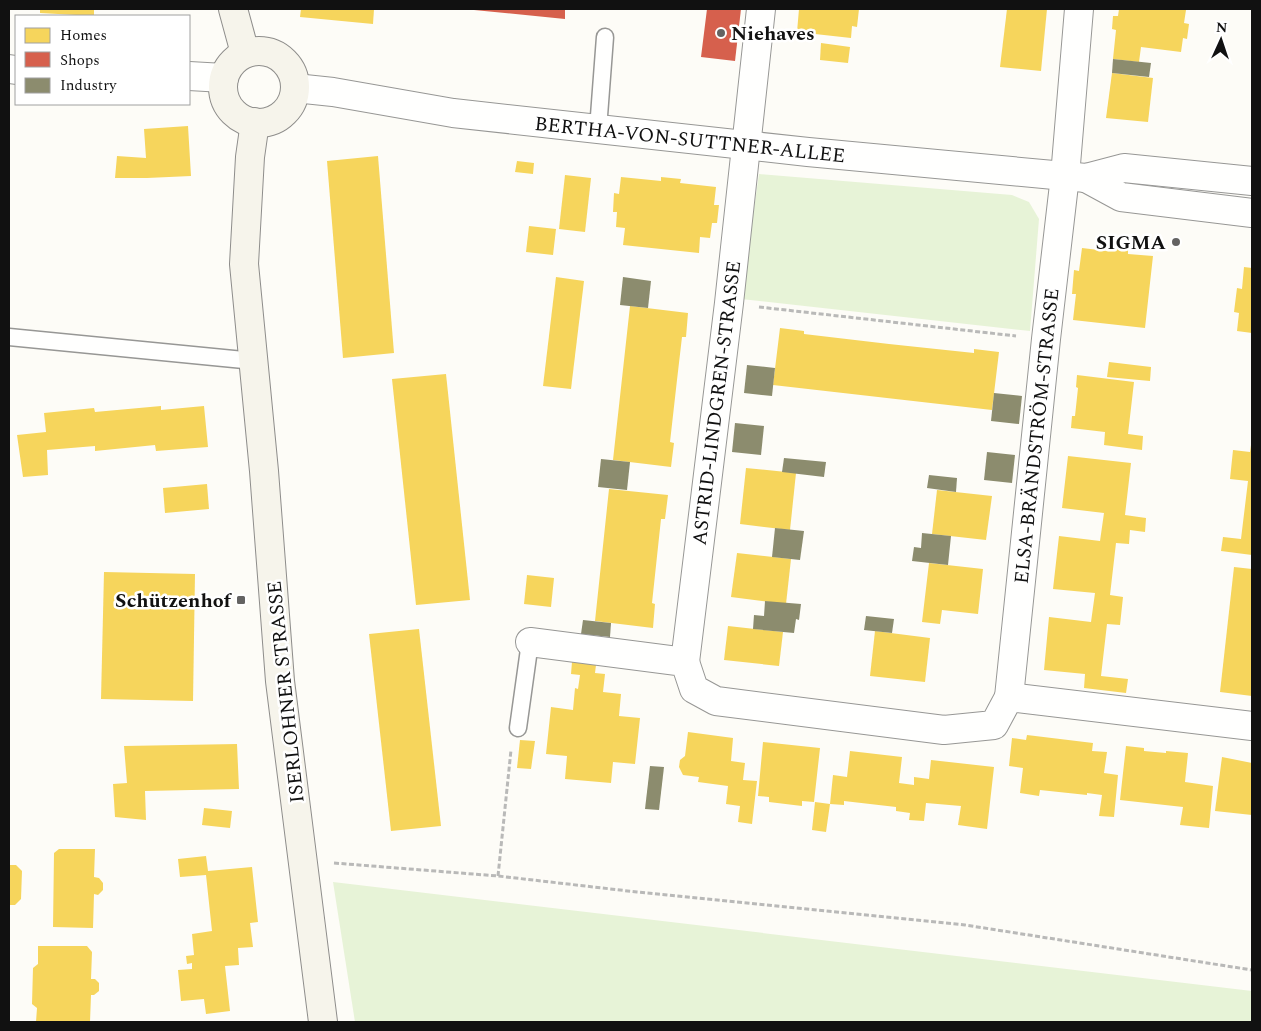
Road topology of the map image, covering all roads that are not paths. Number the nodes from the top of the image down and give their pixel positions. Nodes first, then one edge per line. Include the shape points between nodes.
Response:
1 (232, 9) edge
2 (761, 9) edge
3 (1079, 9) edge
4 (606, 37) dead end
5 (245, 53) junction
6 (190, 76) edge
7 (224, 78) junction
8 (295, 88) junction
9 (255, 122) junction
10 (598, 129) junction
11 (745, 144) junction
12 (1075, 177) junction
13 (1252, 181) edge
14 (1252, 213) edge
15 (9, 337) edge
16 (254, 362) junction
17 (530, 642) joint
18 (685, 662) junction
19 (1009, 697) junction
20 (1252, 726) edge
21 (518, 728) road end
22 (323, 1022) edge

1 - 5 main road
2 - 11 street, ASTRID-LINDGREN-STRASSE
3 - 12 street, ELSA-BRÄNDSTRÖM-STRASSE
4 - 10 lane
5 - 7 main road via 232,64
5 - 8 main road via 256,50 279,57 288,65
6 - 7 street
7 - 9 main road via 226,102 233,112
8 - 9 main road via 292,100 278,117 267,122
8 - 10 street, BERTHA-VON-SUTTNER-ALLEE via 453,113
9 - 16 main road, ISERLOHNER STRASSE via 244,264
10 - 11 street, BERTHA-VON-SUTTNER-ALLEE
11 - 12 street, BERTHA-VON-SUTTNER-ALLEE
11 - 18 street, ASTRID-LINDGREN-STRASSE
12 - 13 street, BERTHA-VON-SUTTNER-ALLEE via 1124,168
12 - 14 street, BERTHA-VON-SUTTNER-ALLEE via 1121,197
12 - 19 street, ELSA-BRÄNDSTRÖM-STRASSE via 1046,339
15 - 16 lane
16 - 22 main road, ISERLOHNER STRASSE via 280,681
17 - 18 street
17 - 21 lane
18 - 19 street via 694,689 716,701 944,730 994,725
19 - 20 street

